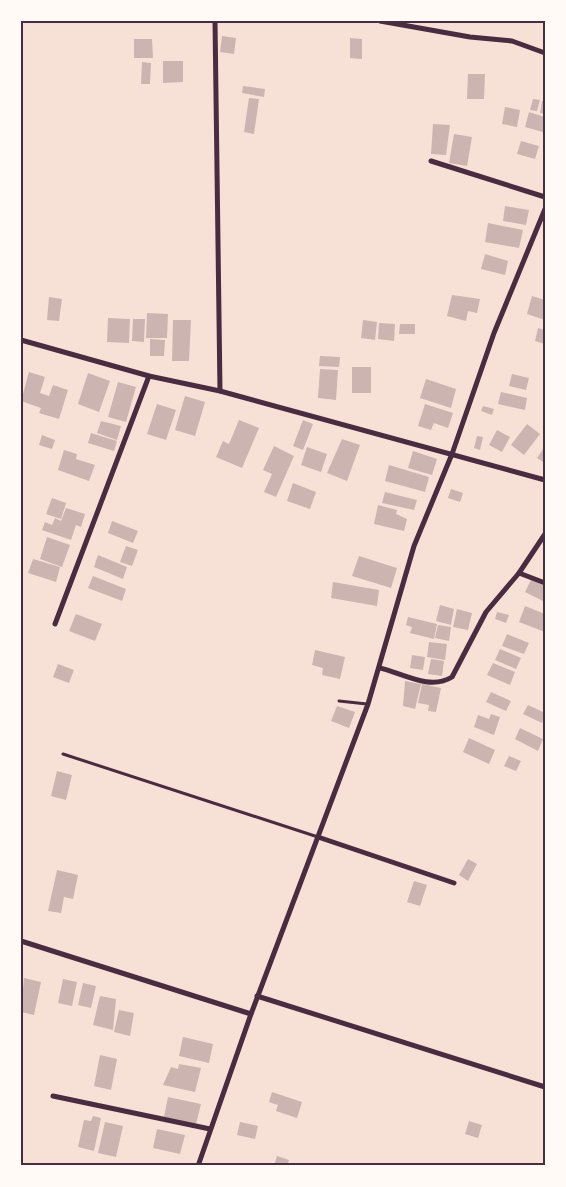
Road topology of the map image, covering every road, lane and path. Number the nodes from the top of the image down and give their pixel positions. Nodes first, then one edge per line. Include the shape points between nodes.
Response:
1 (215, 21) edge
2 (380, 21) edge
3 (545, 53) edge
4 (431, 161) dead end
5 (545, 197) edge
6 (545, 209) edge
7 (21, 340) edge
8 (149, 376) junction
9 (220, 391) junction
10 (452, 454) junction
11 (545, 480) edge
12 (545, 534) edge
13 (519, 573) junction
14 (545, 583) edge
15 (55, 624) dead end
16 (380, 668) junction
17 (339, 700) dead end
18 (368, 704) junction
19 (63, 754) dead end
20 (318, 837) junction
21 (454, 883) dead end
22 (21, 941) edge
23 (257, 996) junction
24 (251, 1014) junction
25 (545, 1087) edge
26 (53, 1096) dead end
27 (210, 1130) junction
28 (198, 1166) edge

1 - 9 street
2 - 3 street via 512,41
4 - 5 street
6 - 10 street via 494,333
7 - 8 street
8 - 9 street
8 - 15 street
9 - 10 street
10 - 11 street
10 - 16 street via 414,546
12 - 13 street
13 - 14 street
13 - 16 street via 486,612 448,679 423,682
16 - 18 street
17 - 18 lane
18 - 20 street
19 - 20 lane
20 - 21 street
20 - 23 street
22 - 24 street
23 - 24 street
23 - 25 street
24 - 27 street
26 - 27 street
27 - 28 street

